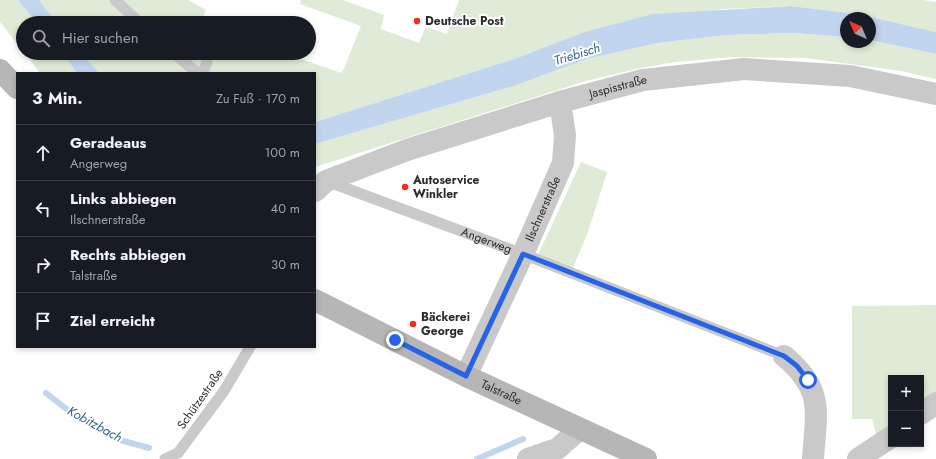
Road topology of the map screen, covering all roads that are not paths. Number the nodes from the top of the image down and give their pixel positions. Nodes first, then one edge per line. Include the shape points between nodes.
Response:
1 (115, 0) edge
2 (132, 16) edge
3 (182, 60) edge
4 (208, 60) edge
5 (0, 70) edge
6 (196, 72) edge
7 (203, 72) edge
8 (16, 87) edge
9 (936, 94) edge
10 (560, 102) junction
11 (321, 186) edge
12 (523, 254) junction
13 (316, 301) edge
14 (249, 348) edge
15 (784, 356) joint
16 (466, 376) junction
17 (936, 403) edge
18 (924, 412) edge
19 (580, 429) junction
20 (888, 439) edge
21 (165, 459) edge
22 (528, 459) edge
23 (646, 459) edge
24 (813, 459) edge
25 (858, 459) edge

1 - 2 lane
3 - 6 lane
4 - 7 lane
5 - 8 main road
9 - 10 street, Jaspisstraße via 850,76 744,69 643,80
10 - 11 street, Jaspisstraße via 407,150
10 - 12 street, Ilschnerstraße via 565,135 563,164
11 - 12 lane, Angerweg
12 - 15 lane, Angerweg
12 - 16 street, Ilschnerstraße
13 - 16 main road, Talstraße
14 - 21 lane, Schützestraße via 224,391 178,453
15 - 24 street, Angerweg via 797,366 808,380 815,396
16 - 19 main road, Talstraße
17 - 18 street
19 - 22 street via 557,449
19 - 23 main road, Talstraße
20 - 25 street

